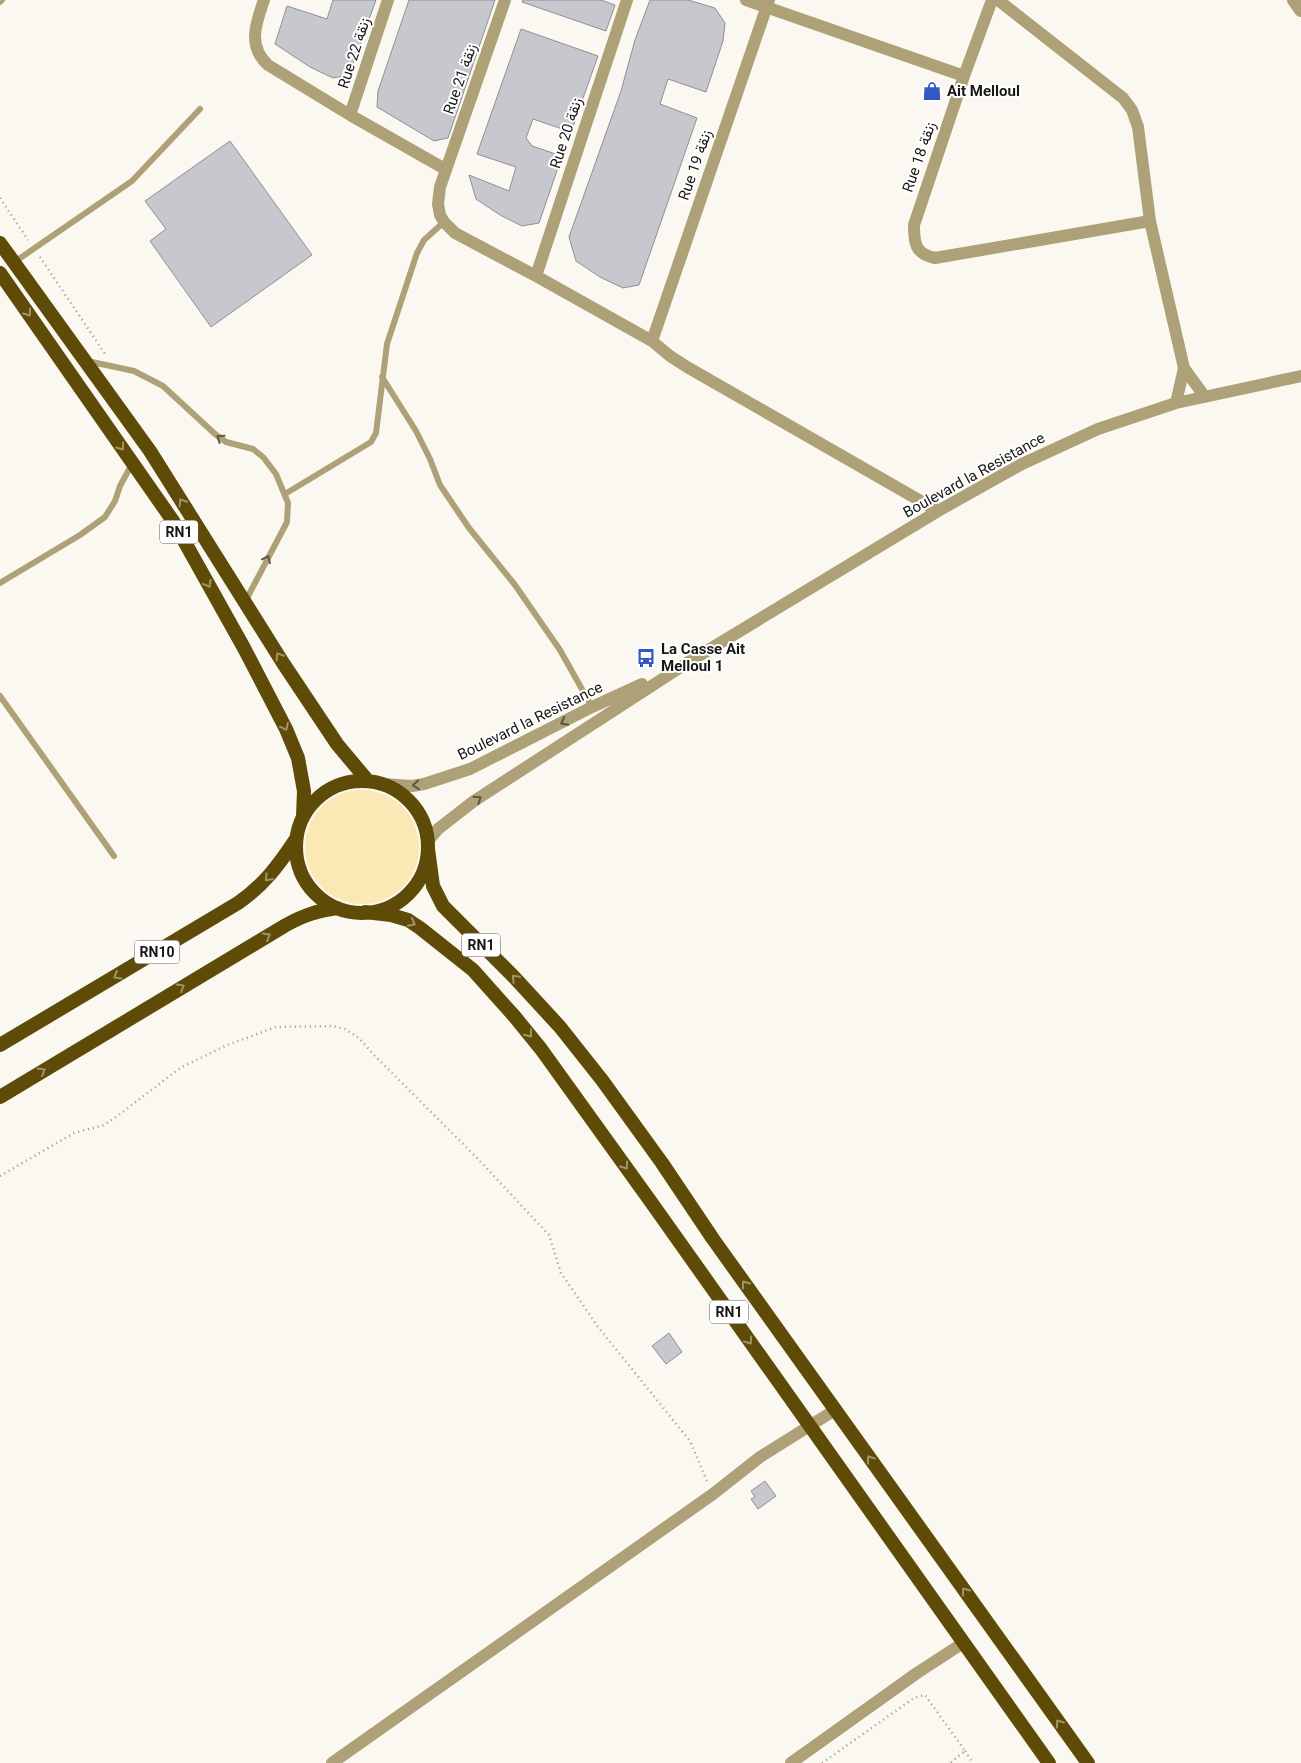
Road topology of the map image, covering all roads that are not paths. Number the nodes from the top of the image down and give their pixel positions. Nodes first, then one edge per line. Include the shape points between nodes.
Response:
1 (264, 0) edge
2 (388, 0) edge
3 (505, 0) edge
4 (627, 0) edge
5 (746, 0) edge
6 (992, 0) edge
7 (998, 0) edge
8 (1294, 0) edge
9 (768, 4) edge
10 (1301, 10) edge
11 (964, 76) junction
12 (200, 109) dead end
13 (350, 115) junction
14 (445, 169) junction
15 (1150, 220) junction
16 (444, 222) junction
17 (0, 244) edge
18 (13, 263) junction
19 (0, 273) edge
20 (536, 276) junction
21 (652, 341) junction
22 (84, 360) junction
23 (1184, 368) junction
24 (1301, 376) edge
25 (382, 377) junction
26 (1204, 398) junction
27 (1176, 403) junction
28 (133, 464) junction
29 (285, 494) junction
30 (938, 511) junction
31 (0, 583) edge
32 (245, 602) junction
33 (687, 663) junction
34 (0, 696) edge
35 (592, 708) junction
36 (375, 783) junction
37 (303, 817) junction
38 (296, 839) junction
39 (427, 845) junction
40 (114, 856) dead end
41 (337, 908) junction
42 (365, 912) junction
43 (0, 1046) edge
44 (0, 1097) edge
45 (835, 1410) junction
46 (810, 1427) junction
47 (963, 1643) junction
48 (332, 1763) edge
49 (791, 1763) edge
50 (1049, 1763) edge
51 (1088, 1763) edge

1 - 13 street via 255,26 255,41 262,59
2 - 13 street, Rue 22 زنقة
3 - 14 street, Rue 21 زنقة
4 - 20 street, Rue 20 زنقة
5 - 9 street
6 - 11 street, Rue 18 زنقة
7 - 15 street via 1123,98 1132,110 1138,127
8 - 10 street
9 - 11 street
9 - 21 street, Rue 19 زنقة
11 - 15 street, Rue 18 زنقة via 914,225 916,247 924,256 935,258
12 - 18 lane via 132,182
13 - 14 street
14 - 16 street, Rue 21 زنقة via 438,204
15 - 23 street
16 - 20 street via 455,233
16 - 25 lane via 424,240 417,253 387,344
17 - 18 highway, RN1
18 - 22 highway, RN1
19 -> 28 highway, RN1
20 - 21 street
21 - 30 street via 687,367
29 -> 22 lane via 263,457 253,449 226,442 163,386 134,371
32 -> 22 highway, RN1 via 150,451
23 - 26 street
23 - 27 street
24 - 26 street, Boulevard la Resistance
25 - 29 lane via 376,433 371,442
25 - 35 lane via 416,431 440,485 560,650
26 - 27 street, Boulevard la Resistance
27 - 30 street, Boulevard la Resistance via 1098,430 1022,464
28 - 31 lane via 105,517
28 -> 37 highway, RN1 via 173,521 286,729 302,775
32 -> 29 lane via 287,522
30 - 33 street, Boulevard la Resistance
36 -> 32 highway, RN1 via 337,744
33 - 35 street, Boulevard la Resistance
39 -> 33 street, Boulevard la Resistance via 438,829 474,801
34 - 40 lane
35 -> 36 street, Boulevard la Resistance via 445,779 412,786
36 - 37 highway, RN1 via 351,782 326,791
36 - 39 highway, RN1 via 397,791 411,802 424,825
37 - 38 highway, RN1
38 - 41 highway, RN1 via 299,867 307,884 320,898
38 -> 43 highway, RN10 via 271,875 244,899
39 - 42 highway, RN1 via 424,868 408,893 384,908
45 -> 39 highway, RN1 via 602,1080 560,1027 443,906 432,886
41 - 42 highway, RN1
44 -> 41 highway, RN10 via 286,925 305,915
42 -> 46 highway, RN1 via 408,920 473,970 504,1003 541,1049
45 - 46 street
51 -> 45 highway, RN1
46 - 47 highway, RN1
46 - 48 street via 760,1457 713,1494
47 - 49 street
47 - 50 highway, RN1

